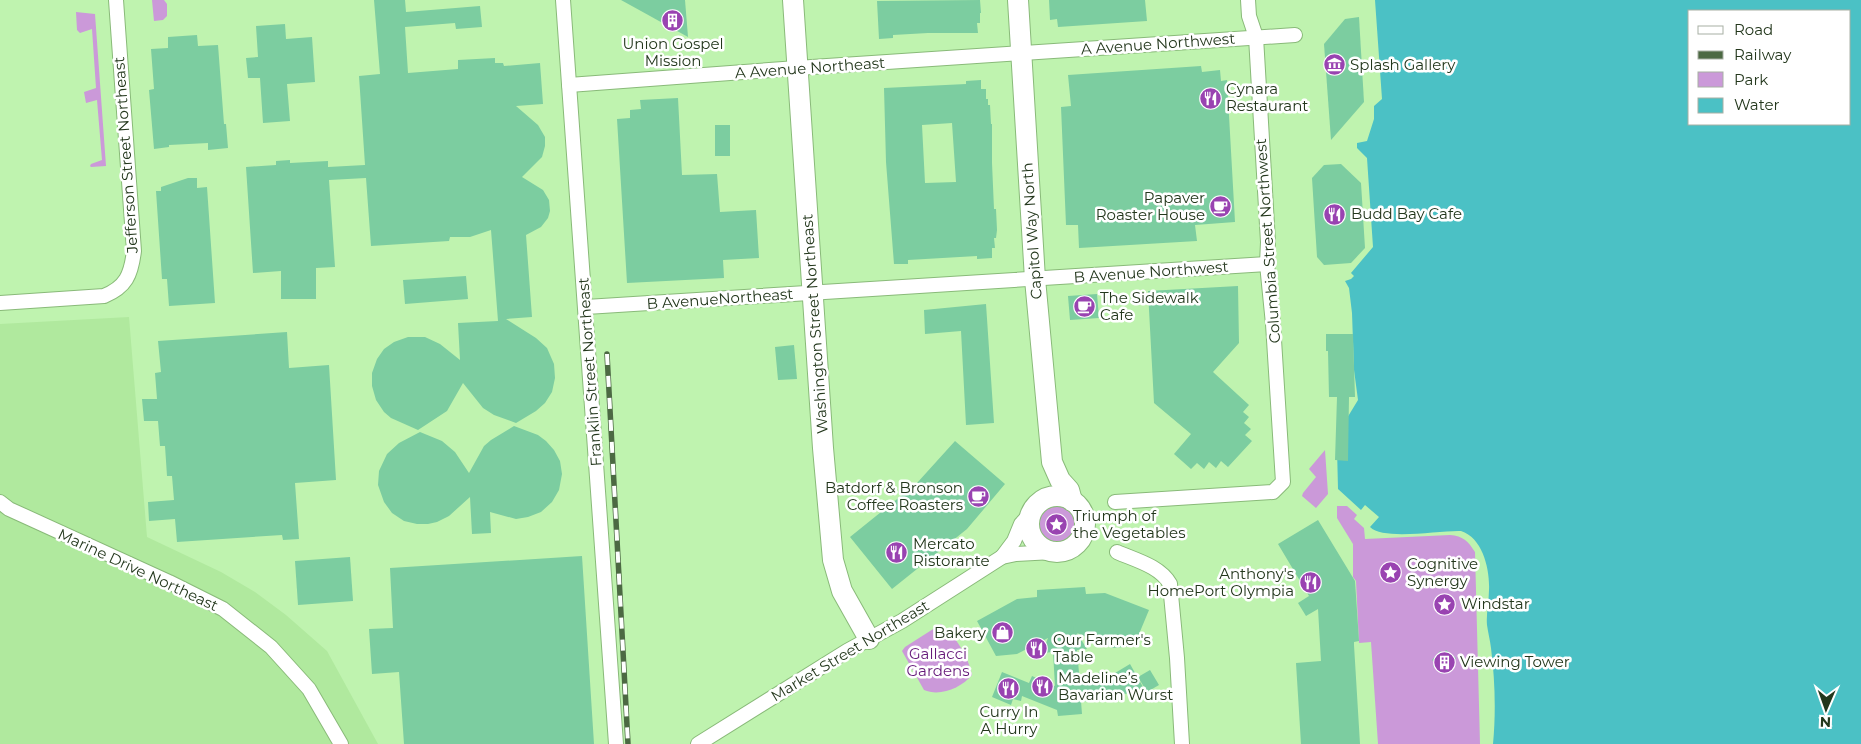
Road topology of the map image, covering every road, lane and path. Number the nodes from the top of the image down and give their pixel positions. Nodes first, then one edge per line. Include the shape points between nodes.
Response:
1 (116, 0) edge
2 (563, 0) edge
3 (793, 0) edge
4 (1018, 0) edge
5 (1248, 0) edge
6 (1296, 35) dead end
7 (1256, 37) junction
8 (1021, 53) junction
9 (797, 68) junction
10 (569, 85) junction
11 (1267, 264) junction
12 (1035, 279) junction
13 (814, 293) junction
14 (0, 303) edge
15 (586, 307) junction
16 (1052, 462) junction
17 (1072, 501) junction
18 (0, 502) edge
19 (1115, 502) dead end
20 (1032, 512) junction
21 (1053, 552) junction
22 (1117, 552) dead end
23 (1002, 557) junction
24 (869, 638) junction
25 (341, 744) edge
26 (616, 744) edge
27 (698, 744) edge
28 (1182, 744) edge

1 - 14 street, Jefferson Street Northeast via 134,251 129,274 124,284 104,296
2 - 10 street, Franklin Street Northeast
3 - 9 street, Washington Street Northeast
4 - 8 street, Capitol Way North
5 - 7 street, Columbia Street Northwest
6 - 7 street, A Avenue Northwest
7 - 8 street, A Avenue Northwest
7 - 11 street, Columbia Street Northwest
8 - 9 street, A Avenue Northeast
8 - 12 street, Capitol Way North
9 - 10 street, A Avenue Northeast
9 - 13 street, Washington Street Northeast
10 - 15 street, Franklin Street Northeast
11 - 12 street, B Avenue Northwest
11 - 19 street, Columbia Street Northwest via 1283,483 1273,492
12 - 13 street, B AvenueNortheast
12 - 16 street, Capitol Way North
13 - 15 street, B AvenueNortheast
13 - 24 street, Washington Street Northeast via 833,560 842,591
15 - 26 street, Franklin Street Northeast
16 - 17 street, Capitol Way North
16 - 20 street, Capitol Way North
17 - 20 street via 1050,497
17 - 21 street via 1083,514 1084,532 1069,550
18 - 25 street, Marine Drive Northeast via 223,609 271,647 309,689
20 - 21 street via 1029,527 1034,541
20 - 23 street, Market Street Northeast
21 - 23 street, Market Street Northeast
22 - 28 street via 1156,569 1170,584
23 - 24 street, Market Street Northeast via 902,621
24 - 27 street, Market Street Northeast

